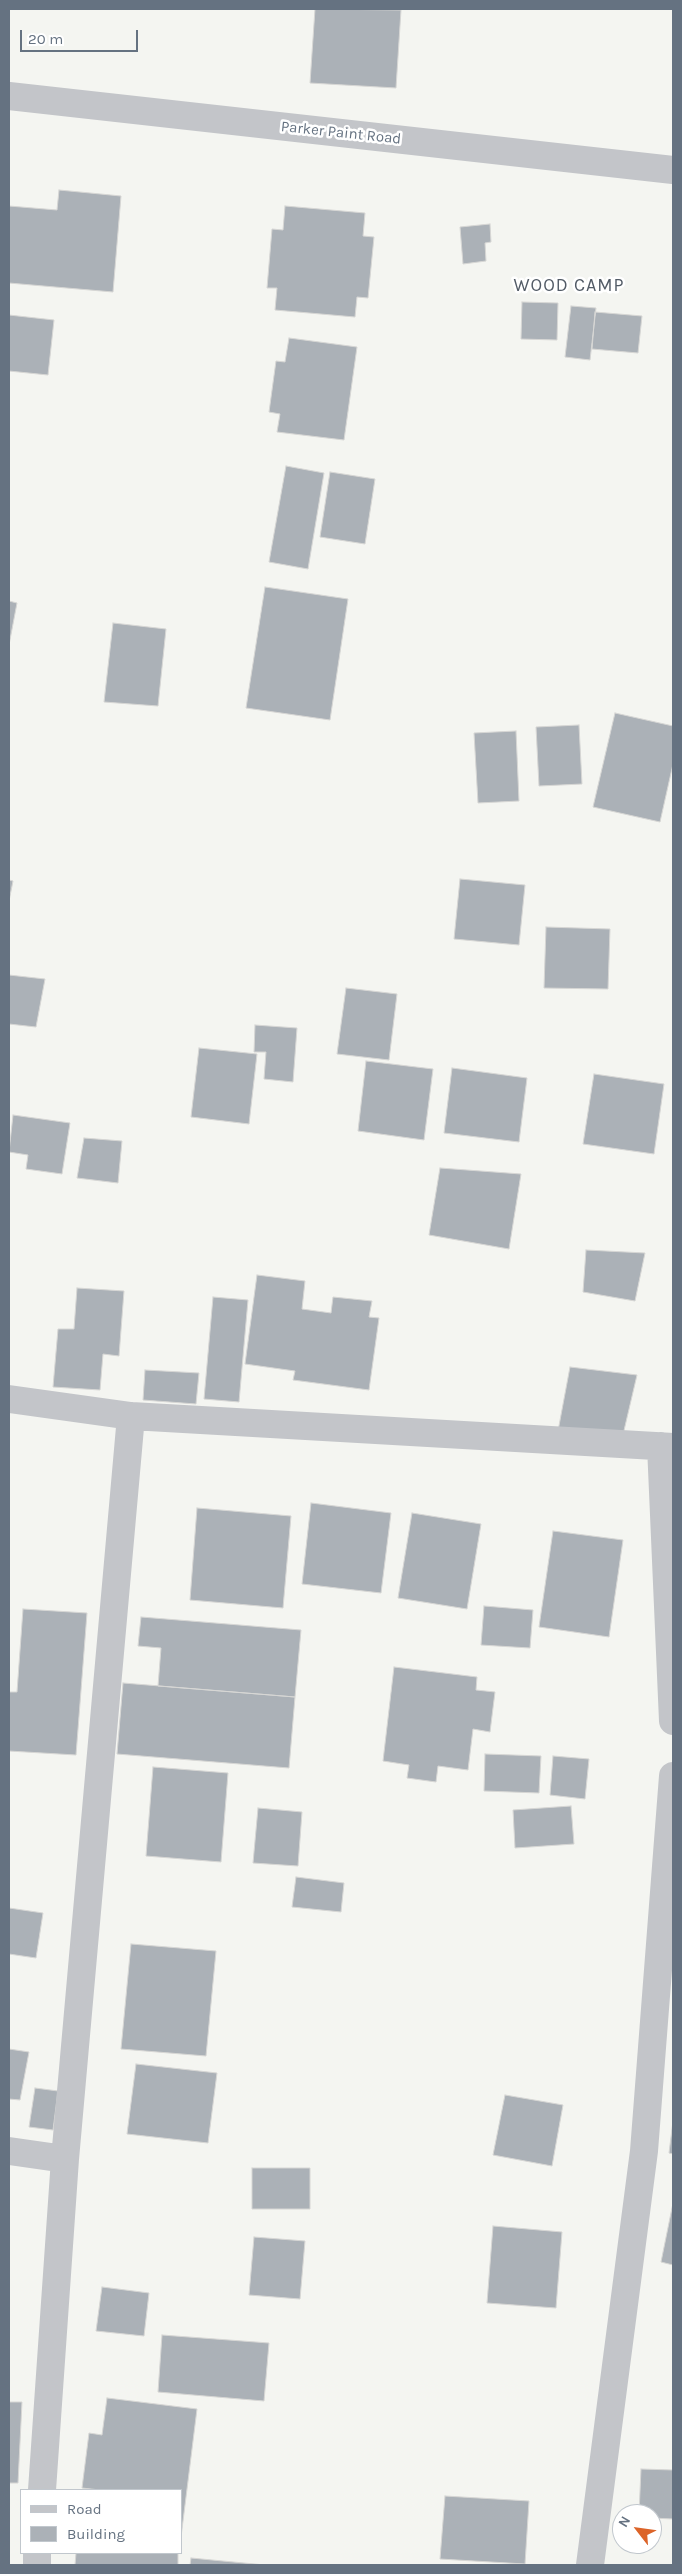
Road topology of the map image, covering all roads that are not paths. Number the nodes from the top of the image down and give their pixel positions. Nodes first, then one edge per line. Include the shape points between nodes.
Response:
1 (9, 96) edge
2 (673, 170) edge
3 (9, 1399) edge
4 (131, 1416) junction
5 (667, 1446) edge
6 (673, 1721) edge
7 (673, 1776) edge
8 (9, 2151) edge
9 (65, 2159) junction
10 (42, 2489) edge
11 (590, 2565) edge

1 - 2 street, Parker Paint Road
3 - 4 street
4 - 5 street
4 - 9 street
5 - 6 street
7 - 11 street via 644,2151
8 - 9 street
9 - 10 street

